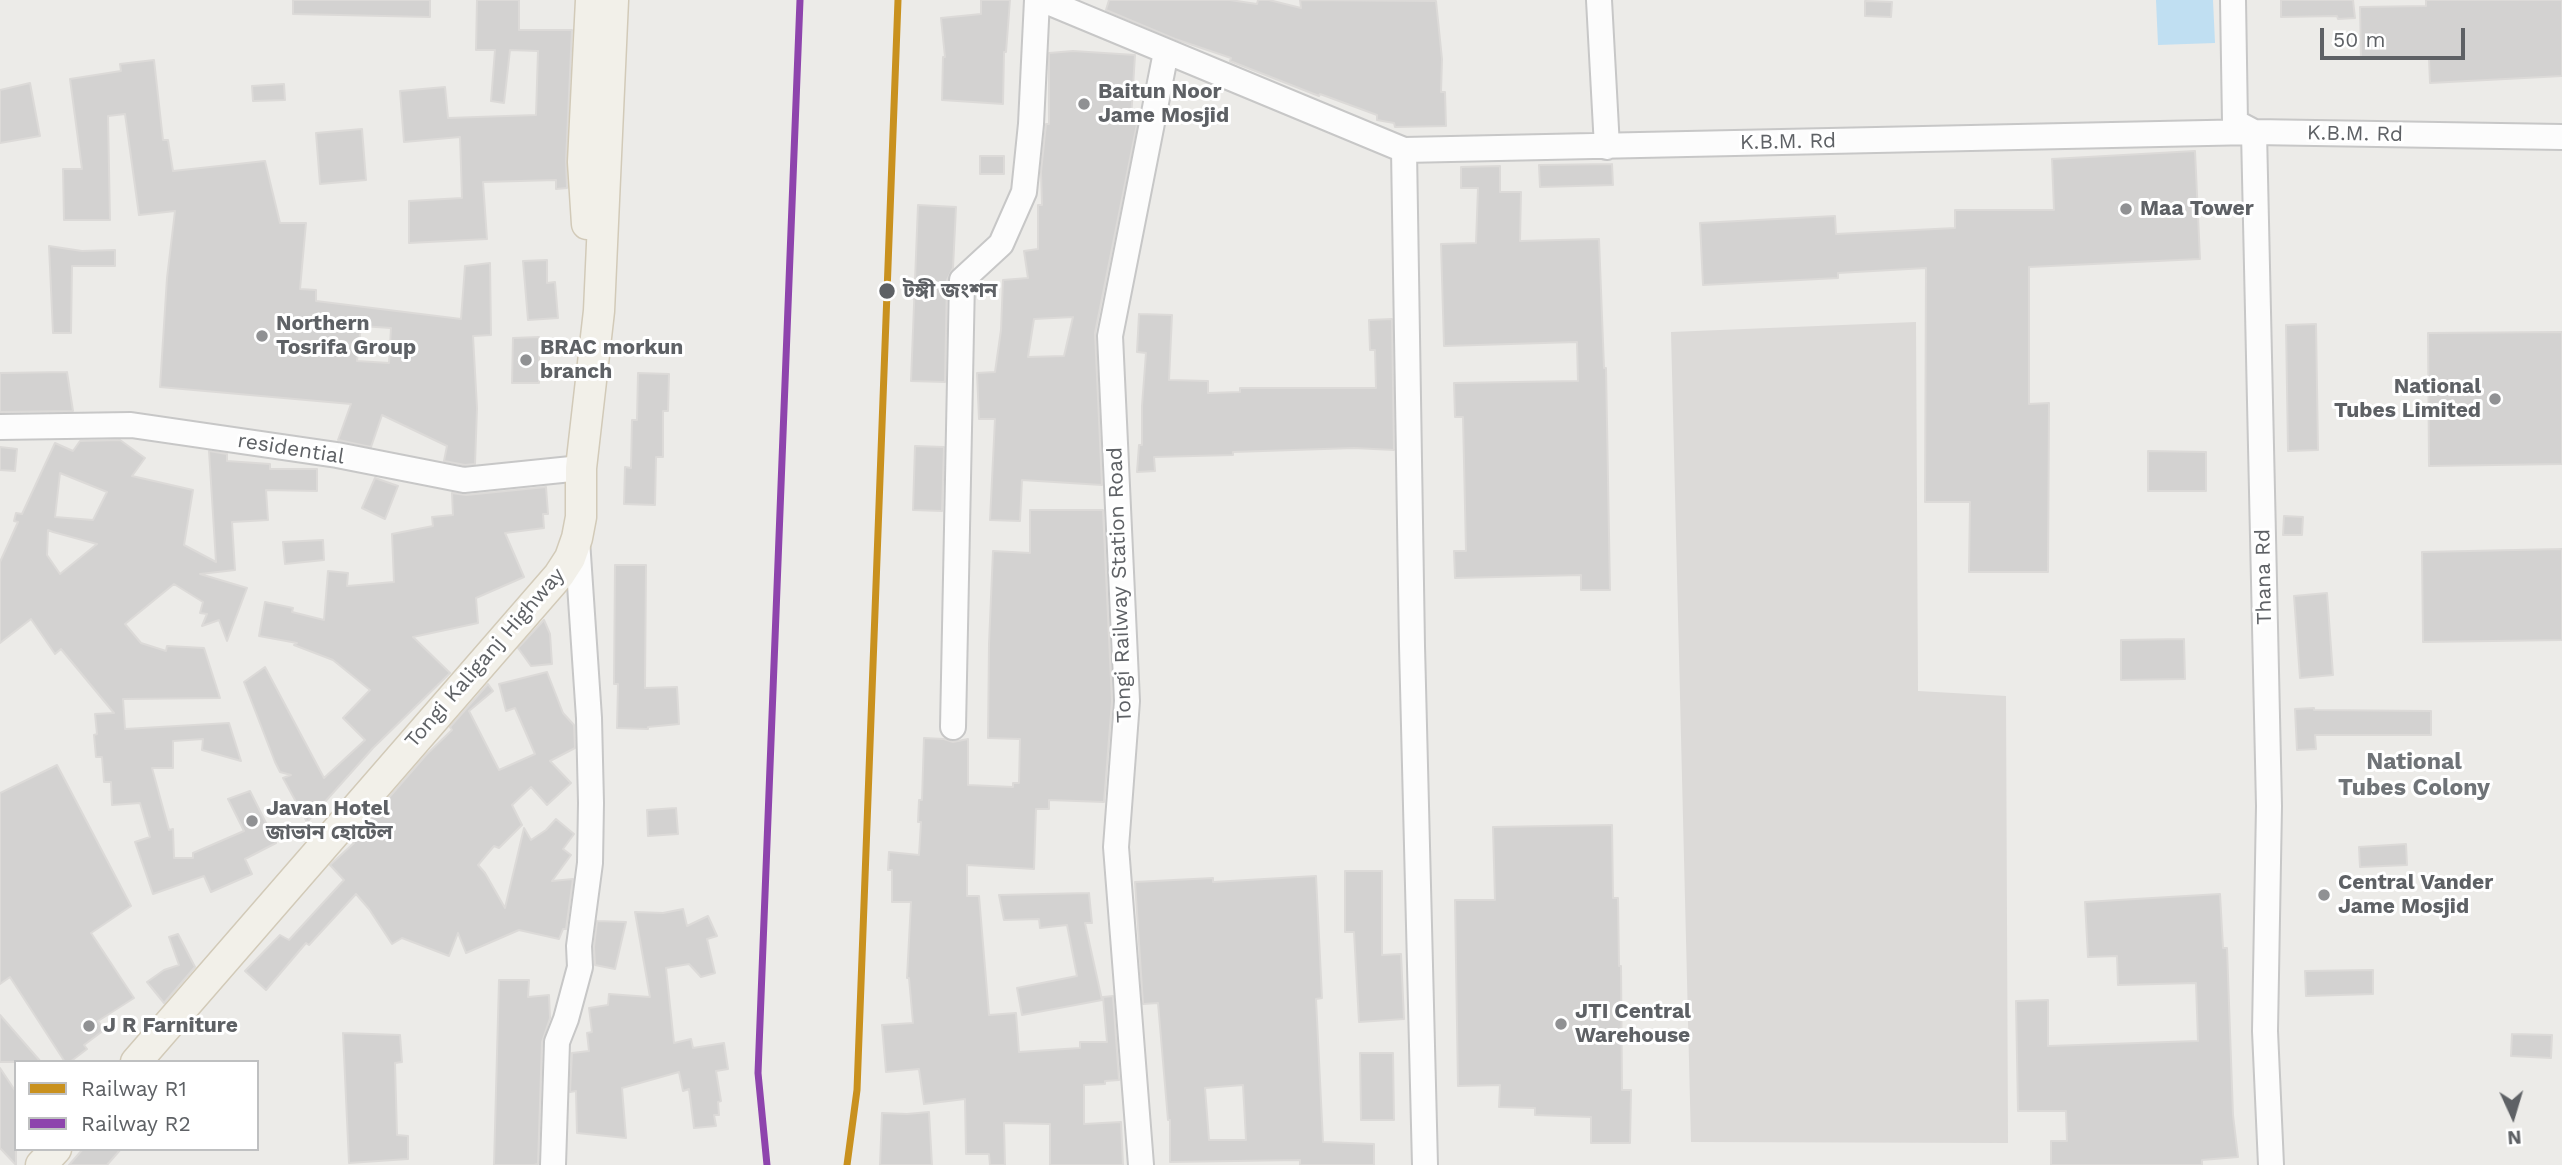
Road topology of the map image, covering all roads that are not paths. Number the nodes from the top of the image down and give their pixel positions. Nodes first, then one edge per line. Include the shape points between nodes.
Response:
1 (591, 0) edge
2 (613, 0) edge
3 (633, 0) edge
4 (1037, 0) edge
5 (1043, 0) edge
6 (1599, 0) edge
7 (2233, 0) edge
8 (1166, 52) junction
9 (2254, 132) junction
10 (2562, 137) edge
11 (1607, 147) junction
12 (1404, 150) junction
13 (598, 311) junction
14 (0, 427) edge
15 (581, 468) junction
16 (577, 538) junction
17 (953, 727) dead end
18 (138, 1060) edge
19 (54, 1151) edge
20 (41, 1165) edge
21 (553, 1165) edge
22 (1142, 1165) edge
23 (1425, 1165) edge
24 (2271, 1165) edge

1 - 13 main road via 583,162
2 - 13 main road, Tongi Kaliganj Highway
3 - 13 main road via 626,166
4 - 17 street via 1024,191 1001,244 962,280
5 - 8 street, K.B.M. Rd
6 - 11 street
7 - 9 street via 2235,122
8 - 12 street, K.B.M. Rd
8 - 22 street, Tongi Railway Station Road via 1110,336 1127,701 1116,847
9 - 10 street, K.B.M. Rd
9 - 11 street, K.B.M. Rd
9 - 24 street, Thana Rd via 2269,806 2265,1031
11 - 12 street, K.B.M. Rd
12 - 23 street
13 - 15 main road, Tongi Kaliganj Highway
14 - 15 street, residential via 131,425 337,455 464,480
15 - 16 main road, Tongi Kaliganj Highway
16 - 18 main road, Tongi Kaliganj Highway via 559,575
16 - 21 street via 589,718 590,863 580,967 557,1042
19 - 20 main road

